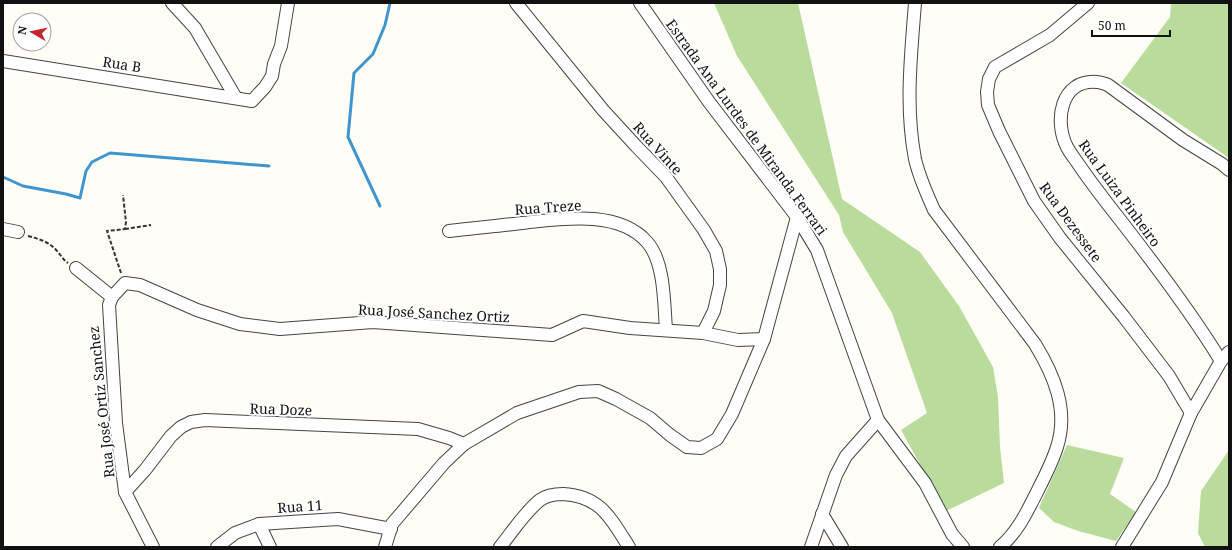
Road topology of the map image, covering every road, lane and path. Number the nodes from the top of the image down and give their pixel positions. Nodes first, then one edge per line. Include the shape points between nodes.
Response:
1 (172, 3) edge
2 (288, 3) edge
3 (516, 3) edge
4 (640, 3) edge
5 (915, 3) edge
6 (1088, 3) edge
7 (3, 61) edge
8 (236, 98) junction
9 (1229, 170) edge
10 (123, 195) dead end
11 (797, 217) junction
12 (151, 225) dead end
13 (3, 229) edge
14 (125, 229) junction
15 (449, 231) dead end
16 (18, 232) joint
17 (76, 268) joint
18 (125, 283) junction
19 (112, 297) junction
20 (666, 330) junction
21 (702, 333) junction
22 (764, 339) junction
23 (1225, 357) edge
24 (1191, 413) junction
25 (878, 420) junction
26 (464, 444) junction
27 (125, 492) junction
28 (822, 514) junction
29 (259, 524) junction
30 (391, 528) junction
31 (153, 547) edge
32 (217, 547) edge
33 (270, 547) edge
34 (385, 547) edge
35 (500, 547) edge
36 (629, 547) edge
37 (811, 547) edge
38 (842, 547) edge
39 (963, 547) edge
40 (1000, 547) edge
41 (1122, 547) edge

1 - 8 street via 195,28
2 - 8 street, Rua B via 281,46 272,76 252,101
3 - 21 street, Rua Vinte via 604,110 666,177 716,251 720,285 714,311
4 - 11 street, Estrada Ana Lurdes de Miranda Ferrari via 709,102
5 - 40 street via 909,96 915,159 924,188 934,210 1038,349 1058,389 1062,416 1057,447 1024,518
6 - 24 street, Rua Dezessete via 1050,35 995,67 989,79 988,105 1034,201 1060,238 1169,376
7 - 8 street, Rua B
9 - 23 street, Rua Luiza Pinheiro via 1108,85 1096,82 1083,84 1072,89 1064,101 1060,118 1067,147
10 - 14 path
11 - 22 street
11 - 25 street, Estrada Ana Lurdes de Miranda Ferrari via 817,250
12 - 14 path
13 - 16 street
14 - 18 path via 107,231
15 - 20 street, Rua Treze via 576,218 606,220 626,227 648,242 655,255 663,283
16 - 17 path via 42,240
17 - 19 street
18 - 19 street
18 - 20 street, Rua José Sanchez Ortiz via 140,285 197,310 240,324 280,329 373,322 552,335 583,321
19 - 27 street, Rua José Ortiz Sanchez via 108,305 108,317 116,423
20 - 21 street, Rua José Sanchez Ortiz
21 - 22 street, Rua José Sanchez Ortiz via 738,340
22 - 26 street via 732,414 716,439 701,448 687,447 650,418 598,391 579,392 517,413
23 - 24 street
24 - 41 street via 1162,482
25 - 28 street via 846,456
25 - 39 street, Estrada Ana Lurdes de Miranda Ferrari via 925,483 952,534
26 - 27 street, Rua Doze via 418,429 205,420 191,422 171,436
26 - 30 street via 444,463
27 - 31 street, Rua José Ortiz Sanchez
28 - 37 street
28 - 38 street
29 - 30 street, Rua 11 via 338,519
29 - 32 street, Rua 11 via 235,533
29 - 33 street
30 - 34 street
35 - 36 street via 541,499 555,494 574,495 592,501 610,517

